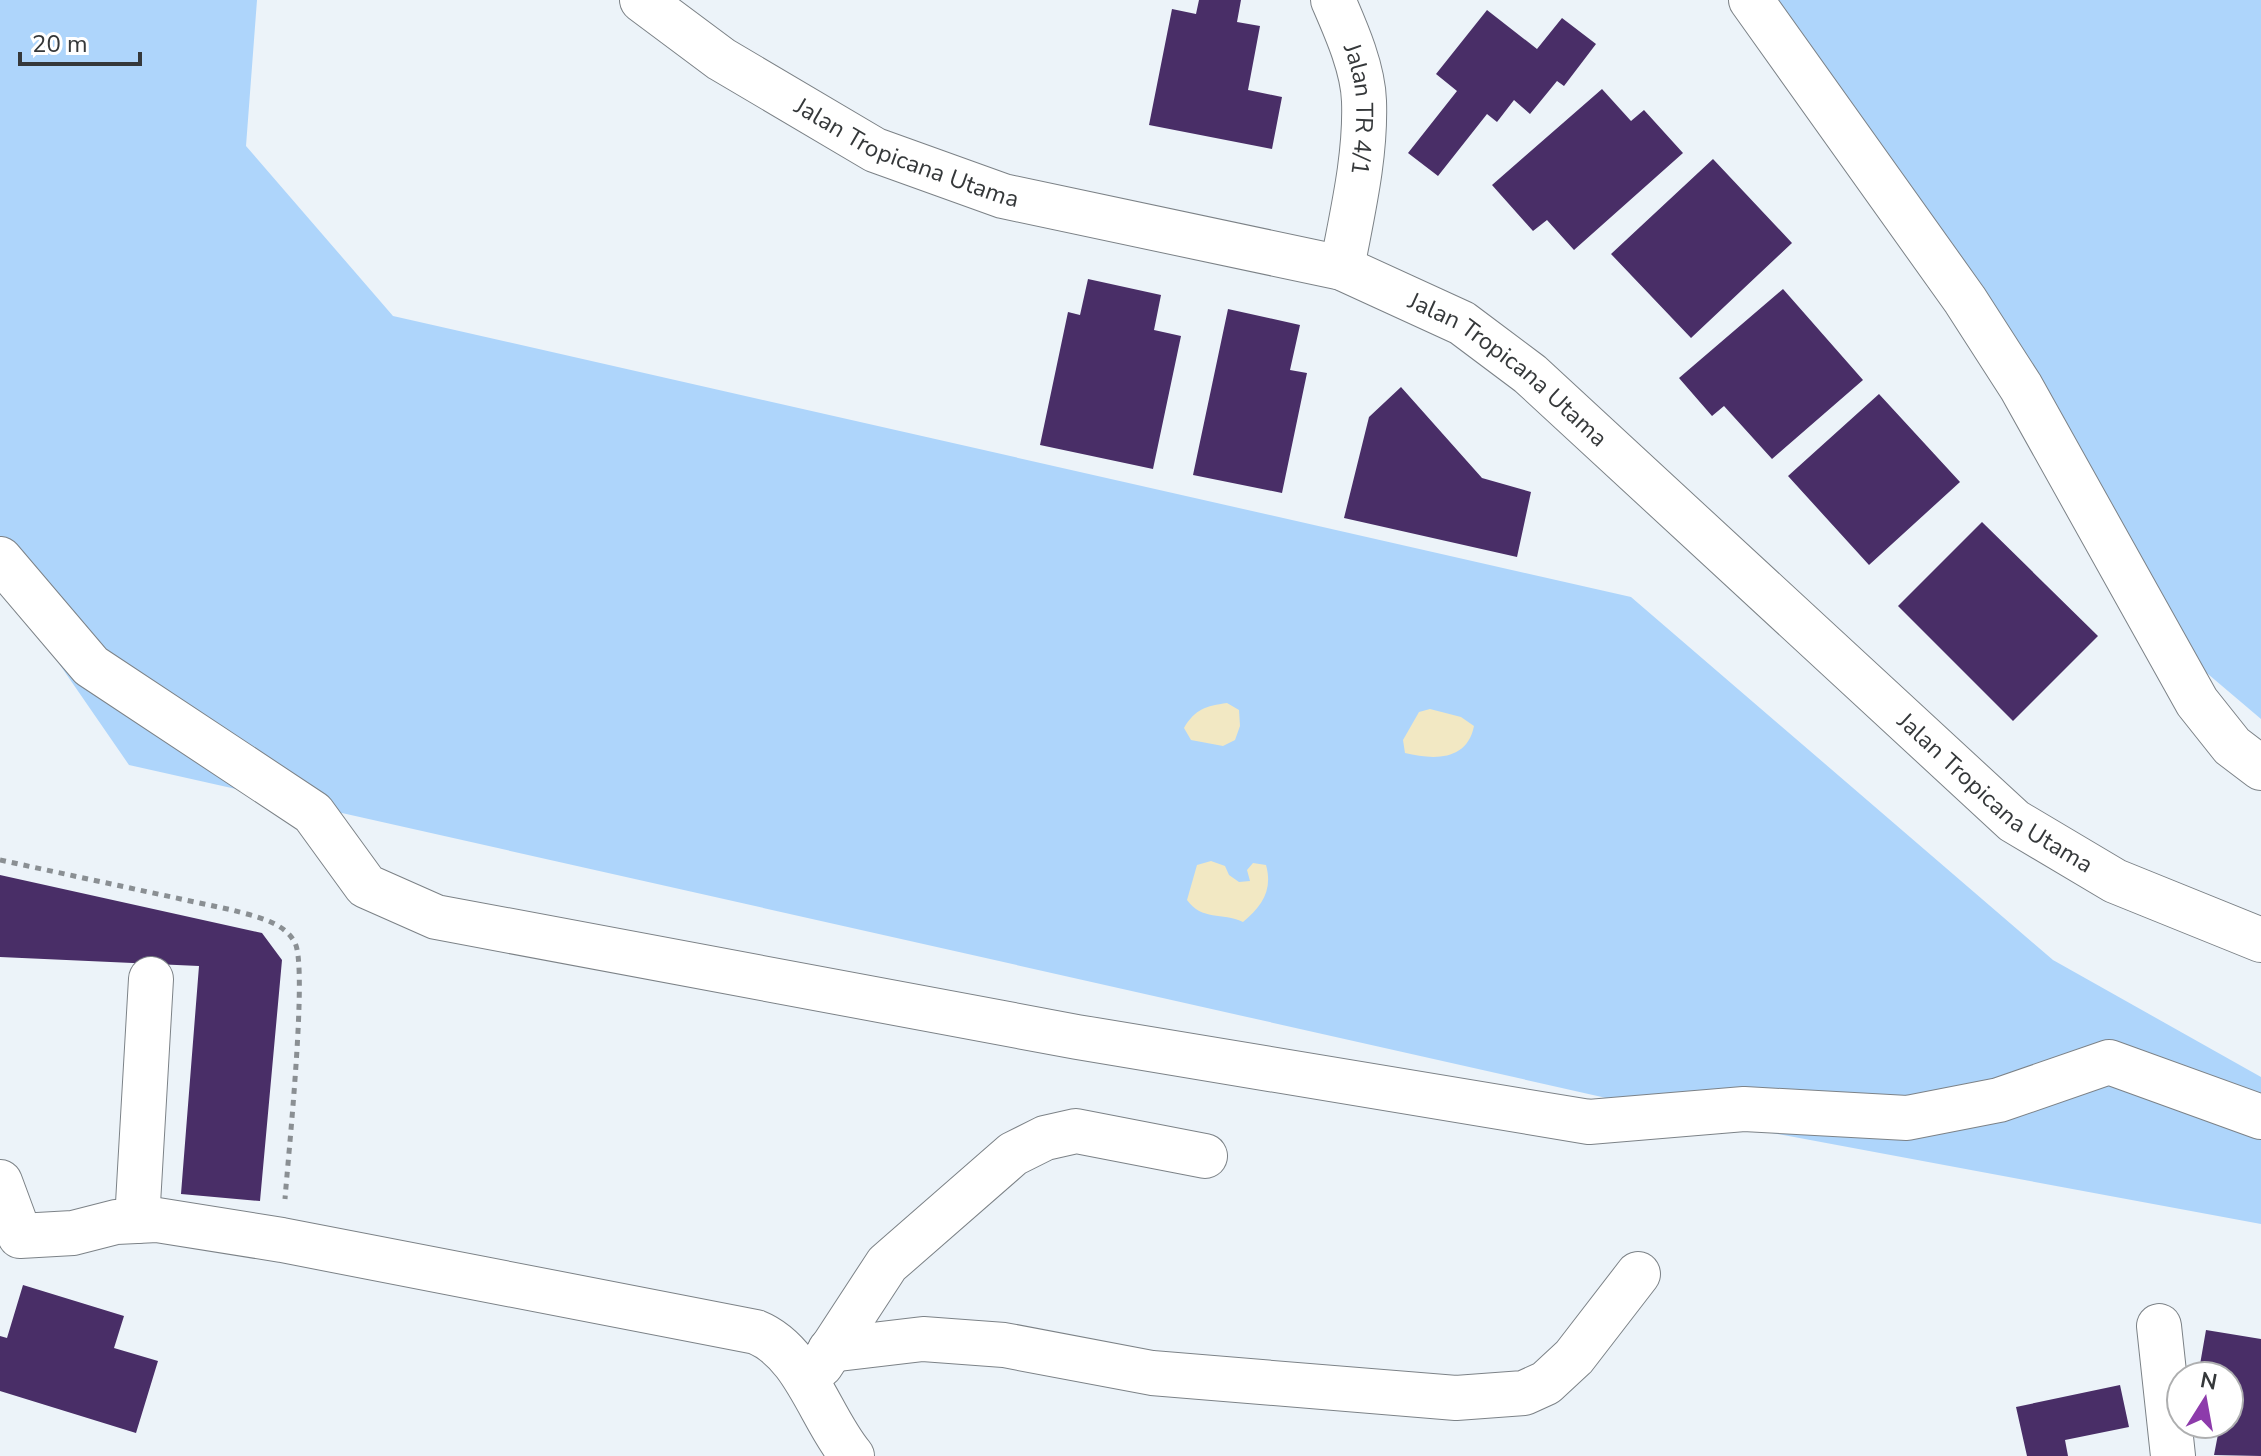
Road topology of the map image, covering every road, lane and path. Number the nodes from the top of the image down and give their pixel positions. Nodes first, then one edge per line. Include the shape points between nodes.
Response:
1 (642, 0) edge
2 (1333, 0) edge
3 (1751, 0) edge
4 (1342, 268) junction
5 (0, 559) edge
6 (2261, 768) edge
7 (0, 860) edge
8 (2261, 940) edge
9 (151, 979) dead end
10 (2261, 1117) edge
11 (1205, 1156) dead end
12 (0, 1182) edge
13 (137, 1221) junction
14 (282, 1240) junction
15 (10, 1241) edge
16 (1638, 1274) dead end
17 (2159, 1326) dead end
18 (819, 1367) junction
19 (852, 1456) edge
20 (2173, 1456) edge

1 - 4 street, Jalan Tropicana Utama via 721,59 875,150 1003,196
2 - 4 street, Jalan TR 4/1 via 1364,99 1358,184
3 - 6 street via 2021,387 2197,702 2232,746
4 - 8 street, Jalan Tropicana Utama via 1462,323 1530,374 2014,821 2115,881
5 - 10 street via 91,666 313,813 366,886 436,917 1061,1035 1589,1122 1744,1109 1907,1118 1999,1100 2109,1062
7 - 14 path via 232,910 266,920 297,945
9 - 13 street
11 - 18 street via 1076,1131 1045,1138 1013,1154 887,1264
12 - 15 street
13 - 14 street
13 - 15 street
14 - 18 street via 756,1332
16 - 18 street via 1574,1357 1546,1383 1524,1393 1456,1398 1182,1376 1004,1345 923,1339
17 - 20 street
18 - 19 street

